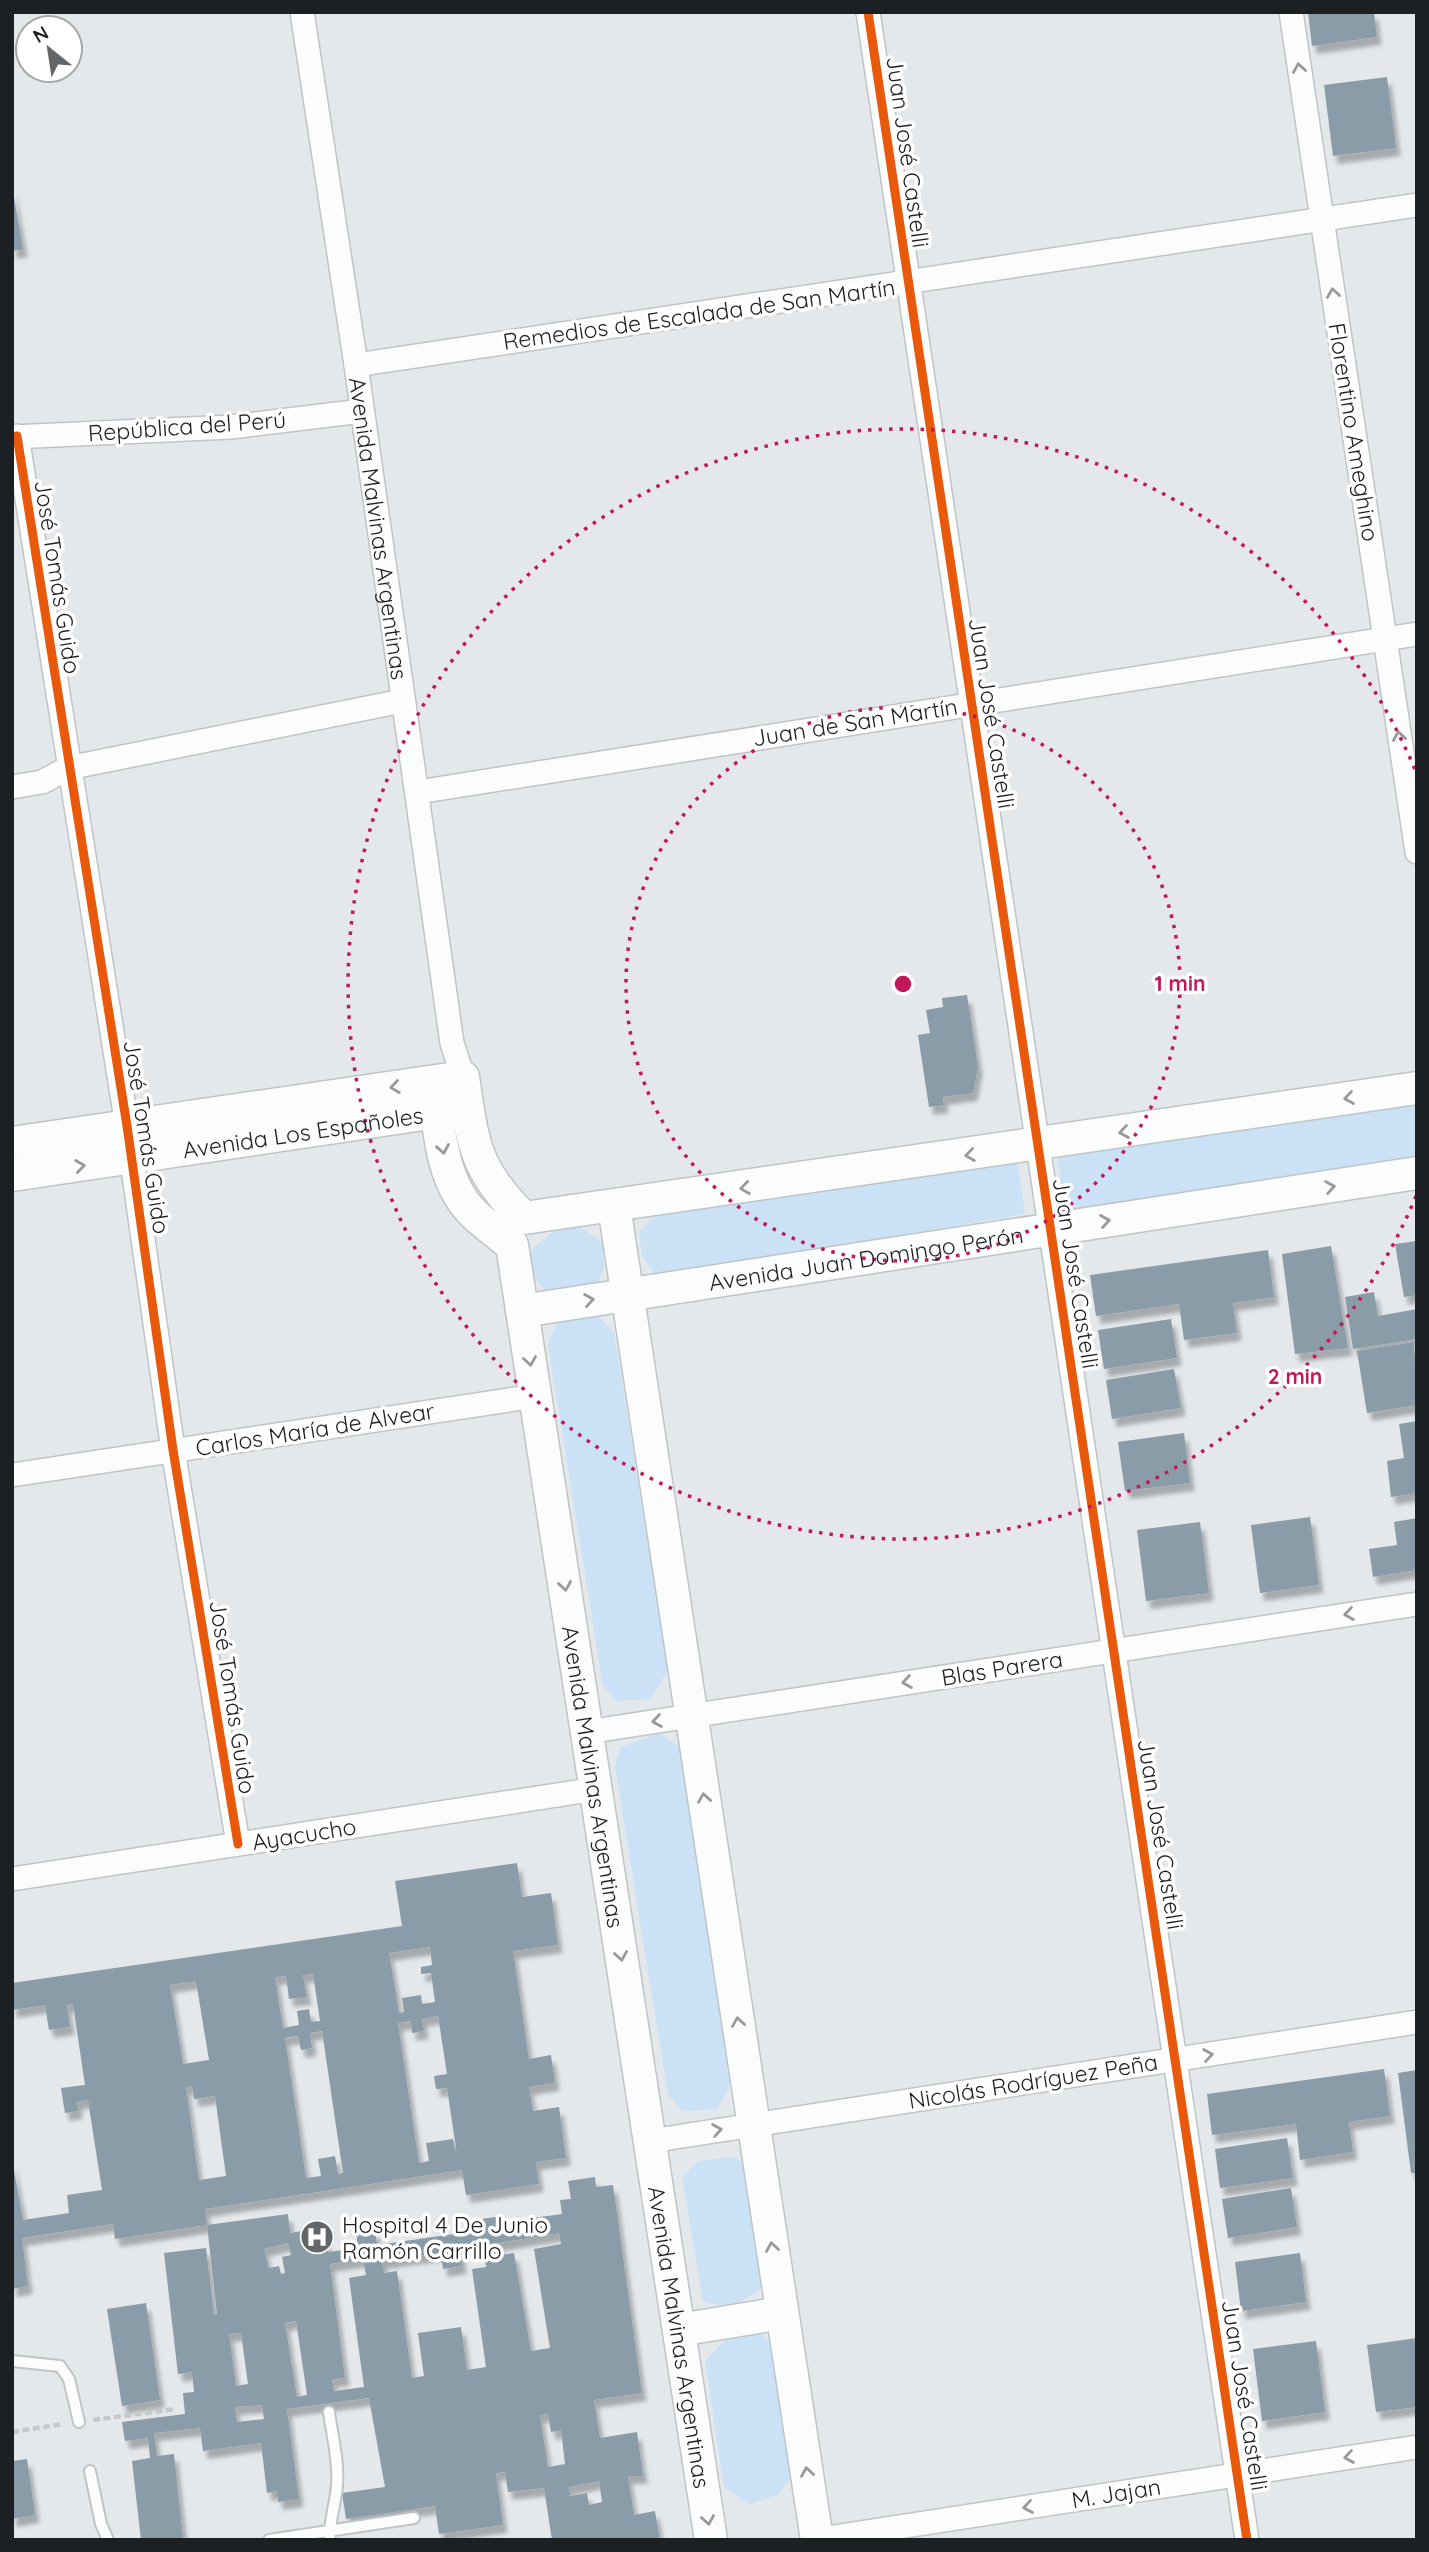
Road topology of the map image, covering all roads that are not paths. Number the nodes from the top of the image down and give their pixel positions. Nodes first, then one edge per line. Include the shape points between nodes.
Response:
1 (302, 12) edge
2 (868, 12) edge
3 (1291, 12) edge
4 (1417, 205) edge
5 (1322, 220) junction
6 (908, 283) junction
7 (356, 365) junction
8 (362, 411) junction
9 (15, 436) edge
10 (1417, 634) edge
11 (1385, 639) junction
12 (402, 701) junction
13 (971, 703) junction
14 (68, 768) junction
15 (12, 786) edge
16 (418, 792) junction
17 (1417, 852) edge
18 (1417, 1088) edge
19 (450, 1095) junction
20 (127, 1126) junction
21 (12, 1143) edge
22 (1037, 1146) junction
23 (131, 1158) junction
24 (1417, 1173) edge
25 (12, 1175) edge
26 (614, 1206) junction
27 (1050, 1230) junction
28 (627, 1294) junction
29 (522, 1311) junction
30 (535, 1396) junction
31 (173, 1450) junction
32 (12, 1475) edge
33 (1417, 1604) edge
34 (1114, 1651) junction
35 (691, 1715) junction
36 (587, 1732) junction
37 (596, 1789) junction
38 (238, 1844) junction
39 (12, 1879) edge
40 (1417, 2022) edge
41 (1175, 2060) junction
42 (754, 2124) junction
43 (650, 2141) junction
44 (782, 2313) junction
45 (679, 2330) junction
46 (12, 2361) edge
47 (329, 2412) dead end
48 (79, 2422) dead end
49 (1417, 2447) edge
50 (90, 2471) dead end
51 (1237, 2475) junction
52 (414, 2518) dead end
53 (329, 2534) edge
54 (108, 2540) edge
55 (269, 2540) edge
56 (711, 2540) edge
57 (816, 2540) edge
58 (1247, 2540) edge

1 - 7 street, Avenida Malvinas Argentinas
2 - 6 street, Juan José Castelli
5 -> 3 street, Florentino Ameghino
4 - 5 street, Remedios de Escalada de San Martín
5 - 6 street, Remedios de Escalada de San Martín
11 -> 5 street, Florentino Ameghino
6 - 7 street, Remedios de Escalada de San Martín
6 - 13 street, Juan José Castelli
7 - 8 street, Avenida Malvinas Argentinas
8 - 9 street, República del Perú via 232,427
8 - 12 street, Avenida Malvinas Argentinas
9 - 14 street, José Tomás Guido
10 - 11 street, Juan de San Martín
11 - 13 street, Juan de San Martín
17 -> 11 street, Florentino Ameghino
12 - 14 street
12 - 16 street, Avenida Malvinas Argentinas
13 - 16 street, Juan de San Martín
13 - 22 street, Juan José Castelli
14 - 15 street via 42,782
14 - 20 street, José Tomás Guido
16 - 19 street, Avenida Malvinas Argentinas via 452,1043
18 -> 22 main road
19 -> 20 main road, Avenida Los Españoles
19 - 23 main road, Avenida Los Españoles
19 - 26 main road, Avenida Malvinas Argentinas via 484,1172 524,1218
19 -> 29 main road, Avenida Malvinas Argentinas via 444,1158 454,1188 473,1213 512,1245
20 - 21 main road, Avenida Los Españoles
20 - 23 street, José Tomás Guido
22 -> 26 main road
22 - 27 street, Juan José Castelli
25 -> 23 main road, Avenida Los Españoles
23 - 31 street, José Tomás Guido
27 -> 24 main road, Avenida Juan Domingo Perón
26 - 28 main road
27 - 28 main road, Avenida Juan Domingo Perón
27 - 34 street, Juan José Castelli
29 -> 28 main road, Avenida Juan Domingo Perón
28 - 35 main road
29 -> 30 main road, Avenida Malvinas Argentinas
30 - 31 street, Carlos María de Alvear
30 -> 36 main road, Avenida Malvinas Argentinas
31 - 32 street, Carlos María de Alvear
31 - 38 street, José Tomás Guido
33 -> 34 street, Blas Parera
34 -> 35 street, Blas Parera
34 - 41 street, Juan José Castelli
35 -> 36 street, Blas Parera
42 -> 35 main road
36 - 37 main road, Avenida Malvinas Argentinas
37 - 38 street, Ayacucho
37 -> 43 main road, Avenida Malvinas Argentinas
38 - 39 street, Ayacucho
41 -> 40 street, Nicolás Rodríguez Peña
41 - 42 street, Nicolás Rodríguez Peña
41 - 51 street, Juan José Castelli
43 -> 42 street, Nicolás Rodríguez Peña
44 -> 42 main road
43 - 45 main road, Avenida Malvinas Argentinas
44 - 45 main road
57 -> 44 main road
45 -> 56 main road, Avenida Malvinas Argentinas
46 - 48 lane via 60,2366 69,2379
47 - 53 lane via 338,2481
49 -> 51 street, M. Jajan
50 - 54 lane
51 -> 57 street, M. Jajan
51 - 58 street, Juan José Castelli
52 - 53 lane
53 - 55 lane

